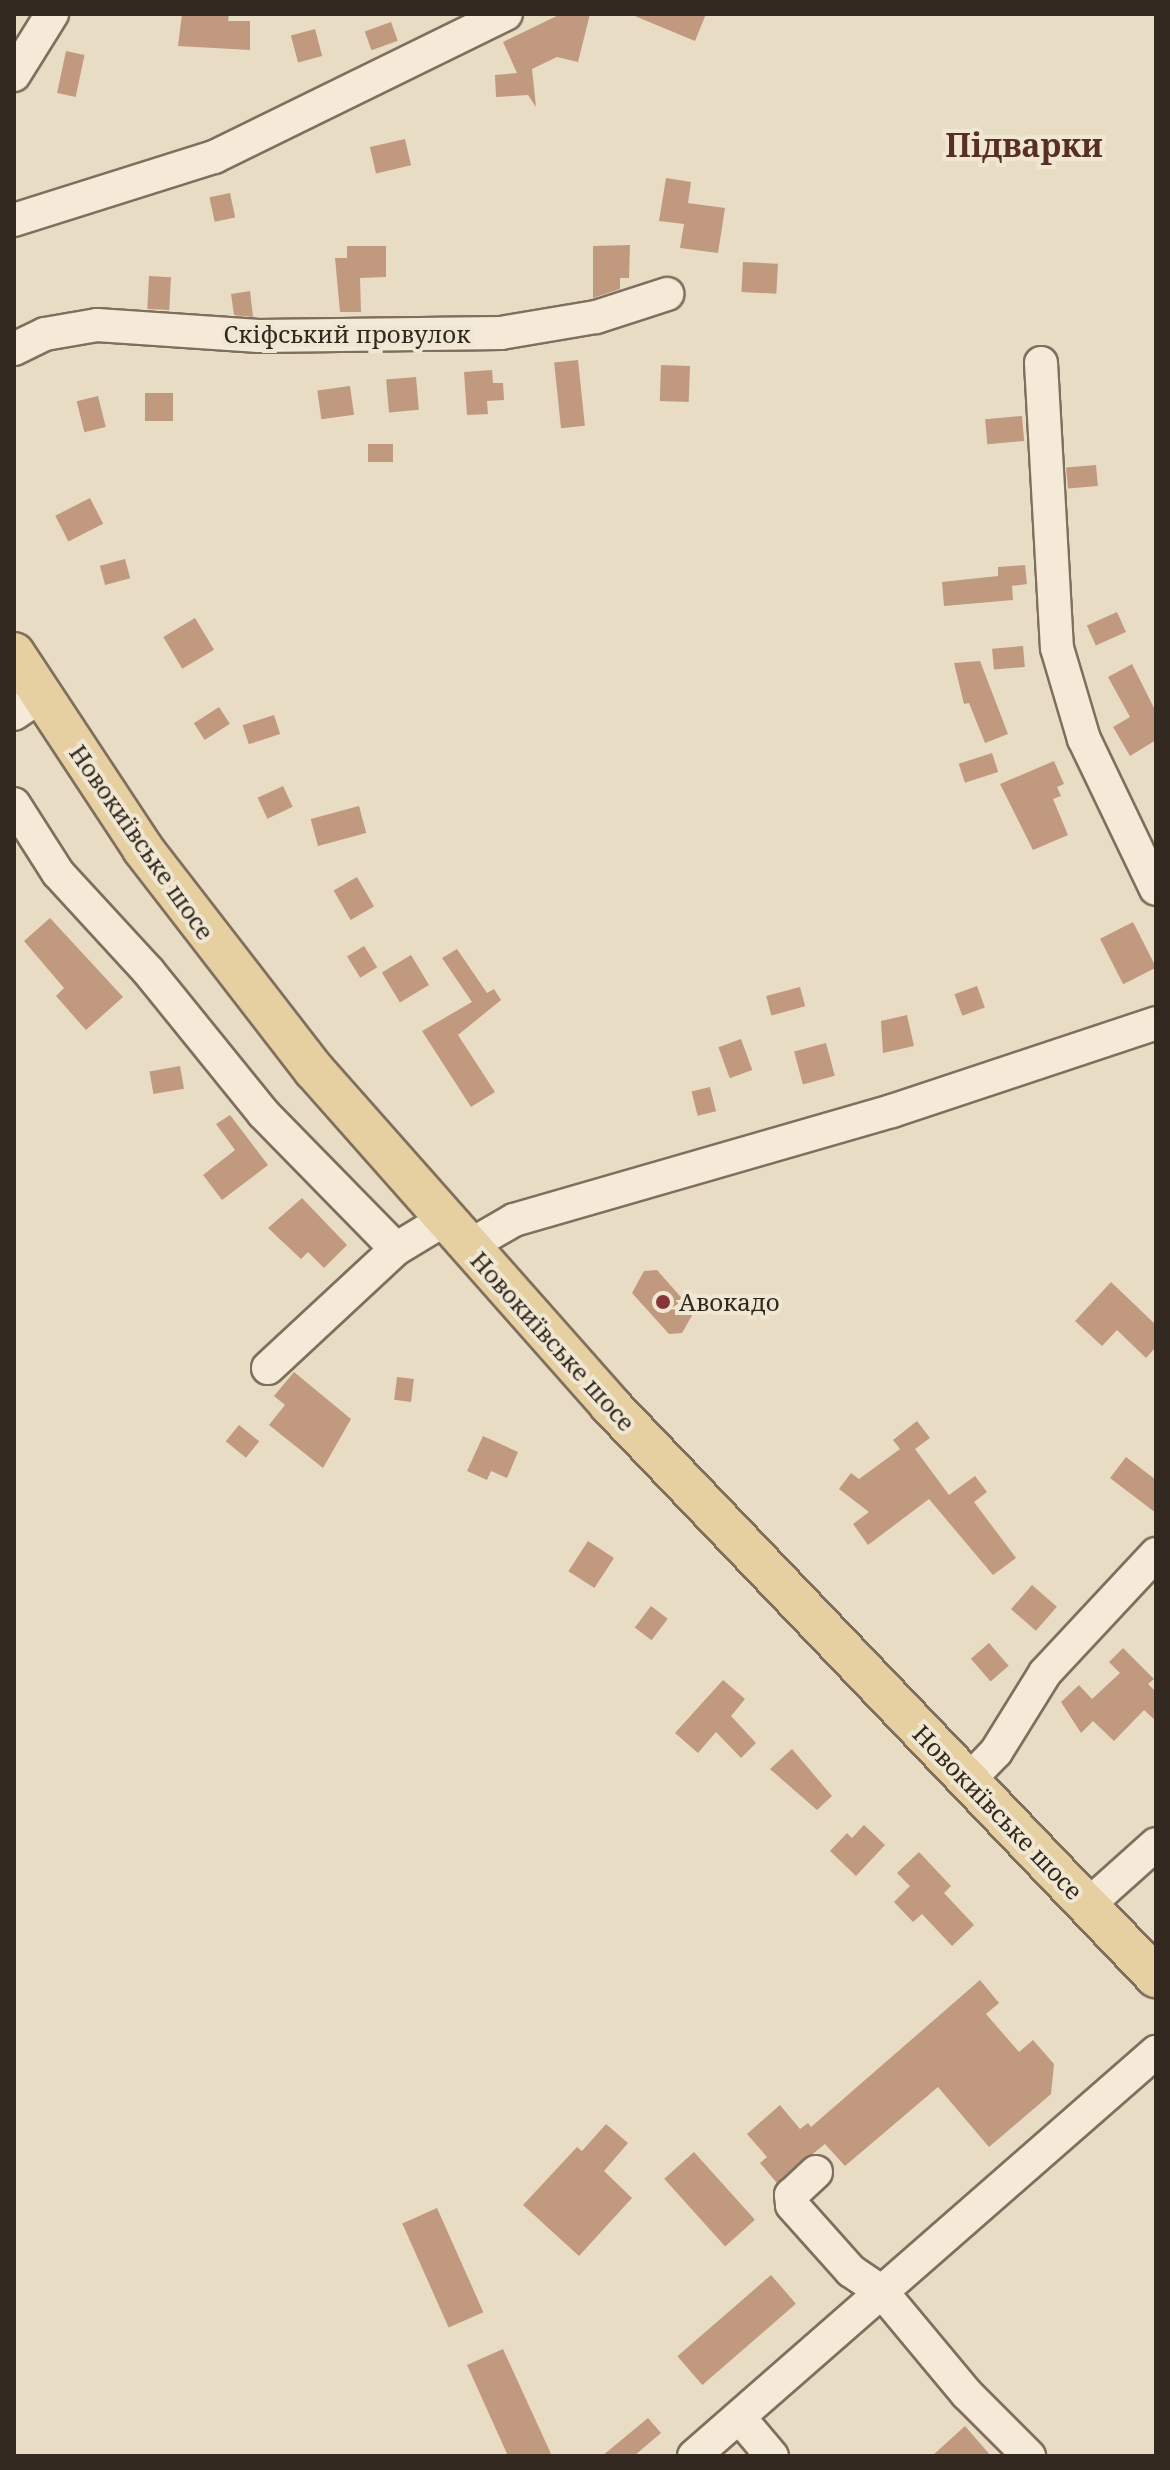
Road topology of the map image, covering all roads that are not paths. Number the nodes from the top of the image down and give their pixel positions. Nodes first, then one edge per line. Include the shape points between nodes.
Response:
1 (52, 14) edge
2 (506, 14) edge
3 (14, 75) edge
4 (14, 220) edge
5 (667, 294) dead end
6 (20, 345) edge
7 (1041, 363) dead end
8 (14, 653) edge
9 (28, 705) edge
10 (14, 804) edge
11 (1156, 889) edge
12 (1156, 1023) edge
13 (456, 1234) junction
14 (396, 1249) junction
15 (268, 1368) dead end
16 (1156, 1554) edge
17 (968, 1781) junction
18 (1156, 1844) edge
19 (1088, 1905) junction
20 (1156, 1977) edge
21 (1156, 2052) edge
22 (816, 2172) dead end
23 (882, 2292) junction
24 (739, 2417) junction
25 (694, 2456) edge
26 (772, 2456) edge
27 (1029, 2456) edge

1 - 3 street
2 - 4 street via 214,157
5 - 6 street, Скіфський провулок via 584,320 501,333 259,336 97,325
7 - 11 street via 1057,648 1084,739
8 - 9 main road, Новокиївське шосе
9 - 13 main road, Новокиївське шосе via 249,991
10 - 14 street via 58,873 149,972 263,1113
12 - 13 street via 892,1111
13 - 14 street
13 - 17 main road, Новокиївське шосе
14 - 15 street
16 - 17 street via 1045,1673 996,1752
17 - 19 main road, Новокиївське шосе
18 - 19 street
19 - 20 main road, Новокиївське шосе
21 - 23 street
22 - 23 street via 794,2191 790,2202 842,2263
23 - 24 street
23 - 27 street via 967,2394
24 - 25 street
24 - 26 street

